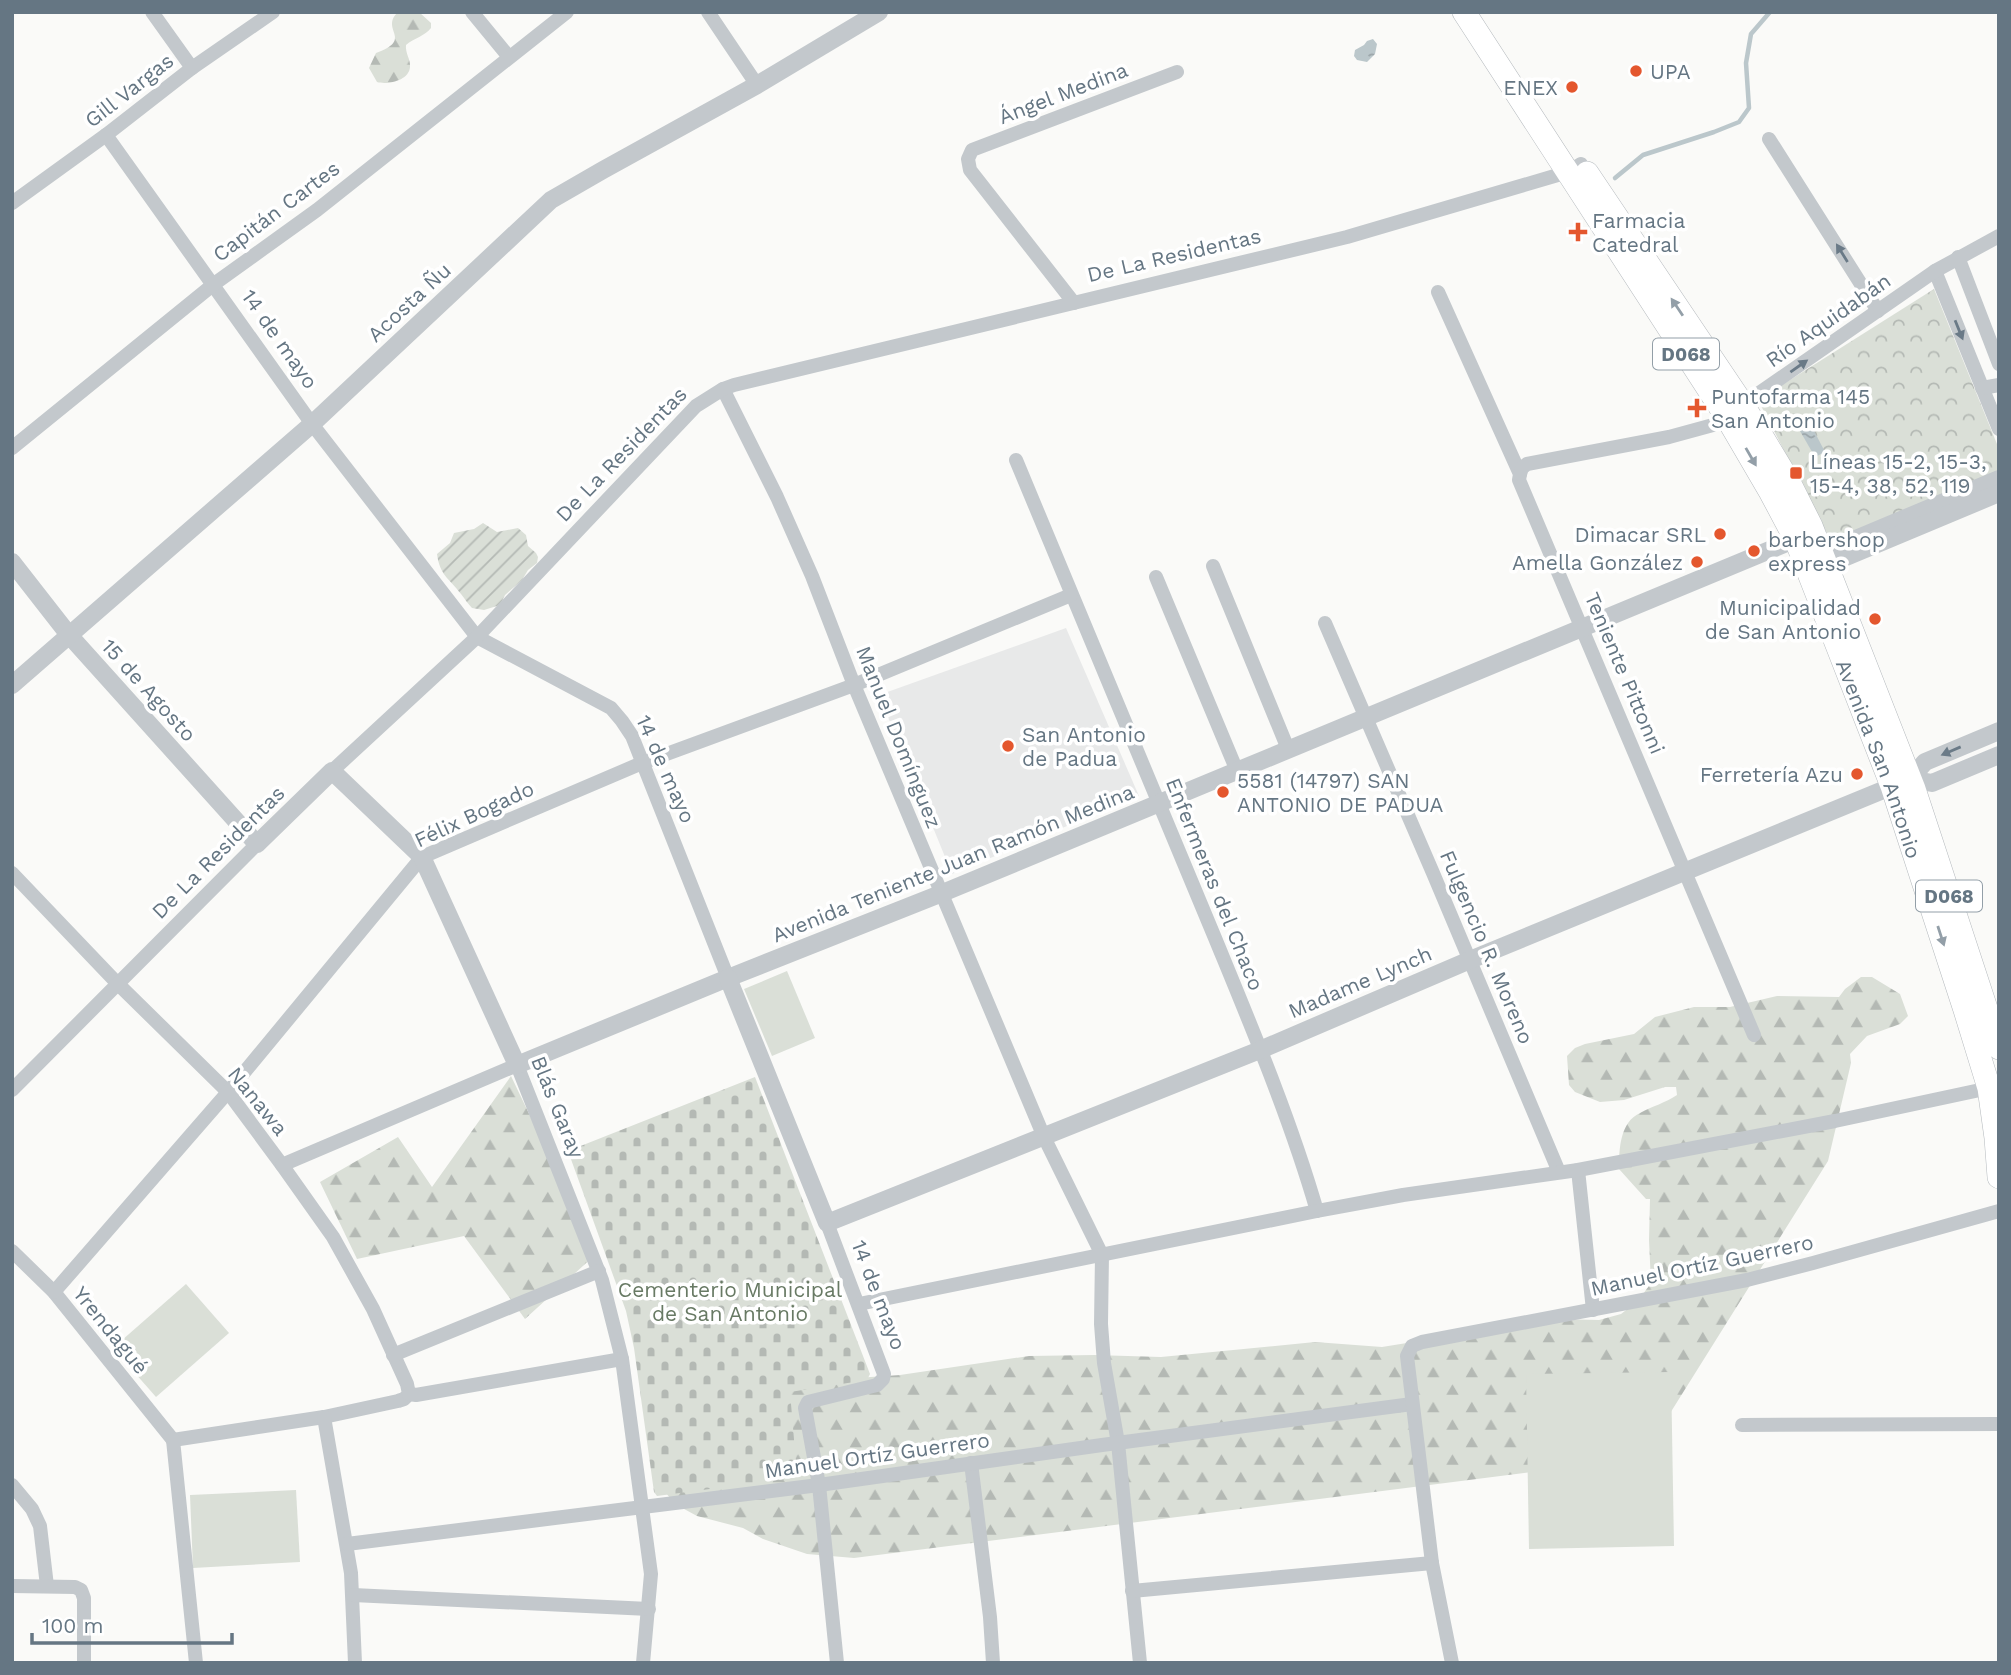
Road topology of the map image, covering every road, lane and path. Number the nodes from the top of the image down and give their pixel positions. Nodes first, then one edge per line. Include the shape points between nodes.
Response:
1 (152, 12) edge
2 (273, 12) edge
3 (472, 12) edge
4 (568, 12) edge
5 (708, 12) edge
6 (879, 12) edge
7 (1464, 12) edge
8 (1482, 12) edge
9 (509, 57) junction
10 (192, 68) junction
11 (1177, 72) dead end
12 (757, 85) junction
13 (106, 135) junction
14 (1769, 139) dead end
15 (1575, 168) junction
16 (12, 203) edge
17 (1999, 236) edge
18 (1958, 257) junction
19 (1935, 271) junction
20 (214, 284) junction
21 (1438, 292) dead end
22 (1074, 303) junction
23 (1878, 311) junction
24 (1999, 364) edge
25 (1999, 385) edge
26 (1982, 388) junction
27 (723, 389) junction
28 (1735, 410) junction
29 (312, 424) junction
30 (1999, 429) edge
31 (12, 448) edge
32 (1016, 460) dead end
33 (1520, 474) junction
34 (1999, 479) edge
35 (1999, 494) edge
36 (1811, 554) junction
37 (12, 562) edge
38 (1213, 566) dead end
39 (1156, 577) dead end
40 (1071, 595) junction
41 (1325, 623) dead end
42 (1583, 627) junction
43 (69, 635) junction
44 (477, 637) junction
45 (12, 685) edge
46 (854, 685) junction
47 (1366, 716) junction
48 (1999, 731) edge
49 (1288, 749) junction
50 (1999, 755) edge
51 (642, 763) junction
52 (332, 771) junction
53 (1237, 771) junction
54 (1901, 782) junction
55 (1160, 803) junction
56 (257, 844) junction
57 (422, 857) junction
58 (1685, 871) junction
59 (12, 873) edge
60 (940, 894) junction
61 (1470, 960) junction
62 (728, 978) junction
63 (117, 983) junction
64 (1985, 1013) edge
65 (1754, 1035) dead end
66 (1999, 1048) edge
67 (1260, 1050) junction
68 (517, 1065) junction
69 (1994, 1087) edge
70 (12, 1090) edge
71 (228, 1093) junction
72 (1044, 1137) junction
73 (282, 1165) junction
74 (1578, 1170) junction
75 (1559, 1172) junction
76 (1999, 1177) edge
77 (1317, 1211) junction
78 (1999, 1211) edge
79 (827, 1223) junction
80 (12, 1251) edge
81 (1102, 1255) junction
82 (599, 1271) junction
83 (54, 1292) junction
84 (859, 1304) junction
85 (1593, 1310) junction
86 (393, 1355) junction
87 (622, 1359) junction
88 (406, 1396) junction
89 (1412, 1404) junction
90 (324, 1417) junction
91 (1999, 1424) edge
92 (1742, 1425) dead end
93 (173, 1440) junction
94 (1118, 1443) junction
95 (971, 1463) junction
96 (12, 1485) edge
97 (819, 1485) junction
98 (643, 1507) junction
99 (347, 1544) junction
100 (1432, 1563) junction
101 (12, 1586) edge
102 (47, 1586) junction
103 (1132, 1591) junction
104 (353, 1595) junction
105 (649, 1609) junction
106 (84, 1663) edge
107 (195, 1663) edge
108 (355, 1663) edge
109 (643, 1663) edge
110 (837, 1663) edge
111 (993, 1663) edge
112 (1140, 1663) edge
113 (1452, 1663) edge

1 - 10 street
2 - 10 street, Gill Vargas
3 - 9 street
4 - 9 street, Capitán Cartes
5 - 12 street
6 - 12 street, Acosta Ñu
7 - 15 main road, Avenida San Antonio / D068
8 - 15 main road, Avenida San Antonio / D068
9 - 20 street, Capitán Cartes
10 - 13 street, Gill Vargas
11 - 22 street, Ángel Medina via 972,150 970,170
12 - 29 street, Acosta Ñu via 551,200
13 - 16 street, Gill Vargas
13 - 20 street, 14 de mayo
23 -> 14 street
15 - 22 street, De La Residentas via 1347,237
15 - 28 main road, Avenida San Antonio / D068
17 - 18 street, Río Aquidabán
18 - 19 street, Río Aquidabán
18 - 24 street
19 - 23 street, Río Aquidabán
19 -> 26 street
20 - 29 street, 14 de mayo
20 - 31 street, Capitán Cartes
21 - 33 street, Teniente Pittonni
22 - 27 street, De La Residentas
28 -> 23 street, Río Aquidabán
25 - 26 street
26 - 30 street
27 - 44 street, De La Residentas via 696,406
27 - 46 street, Manuel Domínguez via 777,496
28 - 33 street, Río Aquidabán via 1713,425 1527,464
28 - 36 main road, Avenida San Antonio / D068 via 1788,481
29 - 43 street, Acosta Ñu
29 - 44 street, 14 de mayo
32 - 40 street, Enfermeras del Chaco
33 - 42 street, Teniente Pittonni
34 - 36 street
35 - 36 street
36 - 42 street, Avenida Teniente Juan Ramón Medina
36 - 54 main road, Avenida San Antonio / D068
37 - 43 street, 15 de Agosto
38 - 49 street
39 - 53 street
40 - 46 street, Félix Bogado
40 - 55 street, Enfermeras del Chaco
41 - 47 street, Fulgencio R. Moreno
42 - 47 street, Avenida Teniente Juan Ramón Medina
42 - 58 street, Teniente Pittonni
43 - 45 street, Acosta Ñu
43 - 56 street, 15 de Agosto
44 - 51 street, 14 de mayo via 611,708 632,736
44 - 52 street, De La Residentas
46 - 51 street, Félix Bogado
46 - 60 street, Manuel Domínguez
47 - 49 street, Avenida Teniente Juan Ramón Medina
47 - 61 street, Fulgencio R. Moreno
48 -> 54 street via 1925,762
49 - 53 street, Avenida Teniente Juan Ramón Medina
50 - 54 street via 1933,783
51 - 57 street, Félix Bogado
51 - 62 street, 14 de mayo
52 - 56 street, De La Residentas
52 - 57 street, Blás Garay
53 - 55 street, Avenida Teniente Juan Ramón Medina
54 - 58 street, Madame Lynch
54 - 64 main road, Avenida San Antonio / D068
55 - 60 street, Avenida Teniente Juan Ramón Medina
55 - 67 street, Enfermeras del Chaco
56 - 63 street, De La Residentas
57 - 68 street, Blás Garay
57 - 71 street, Félix Bogado
58 - 61 street, Madame Lynch
58 - 65 street, Teniente Pittonni
59 - 63 street, Nanawa
60 - 62 street, Avenida Teniente Juan Ramón Medina
60 - 72 street, Manuel Domínguez
61 - 67 street, Madame Lynch
61 - 75 street, Fulgencio R. Moreno
62 - 68 street, Avenida Teniente Juan Ramón Medina
62 - 79 street, 14 de mayo
63 - 70 street, De La Residentas
63 - 71 street, Nanawa
64 - 66 main road, Avenida San Antonio / D068
64 - 69 main road, Avenida San Antonio / D068
67 - 72 street, Madame Lynch
67 - 77 street, Enfermeras del Chaco
68 - 73 street, Avenida Teniente Juan Ramón Medina
68 - 82 street, Blás Garay
69 - 74 street
69 - 76 main road, Avenida San Antonio / D068
71 - 73 street, Nanawa
71 - 83 street, Félix Bogado
72 - 79 street, Madame Lynch
72 - 81 street, Manuel Domínguez
73 - 86 street, Nanawa via 333,1237
74 - 75 street
74 - 85 street
75 - 77 street
77 - 81 street
78 - 85 street, Manuel Ortíz Guerrero via 1747,1280
79 - 84 street, 14 de mayo
80 - 83 street, Yrendagué
81 - 84 street
81 - 94 street via 1103,1350
82 - 86 street
82 - 87 street, Blás Garay
83 - 93 street, Yrendagué
84 - 97 street, 14 de mayo via 883,1379 877,1385 806,1405
85 - 89 street, Manuel Ortíz Guerrero via 1412,1346 1407,1356
86 - 88 street, Nanawa via 407,1384
87 - 88 street
87 - 98 street, Blás Garay
88 - 90 street
89 - 94 street, Manuel Ortíz Guerrero
89 - 100 street
90 - 93 street
90 - 99 street
91 - 92 street
93 - 107 street
94 - 95 street, Manuel Ortíz Guerrero
94 - 103 street
95 - 97 street, Manuel Ortíz Guerrero
95 - 111 street
96 - 102 street via 32,1508 40,1526
97 - 98 street, Manuel Ortíz Guerrero
97 - 110 street
98 - 99 street, Manuel Ortíz Guerrero
98 - 105 street, Blás Garay via 651,1574
99 - 104 street
100 - 103 street
100 - 113 street
101 - 102 street
102 - 106 street via 81,1590
103 - 112 street
104 - 105 street
104 - 108 street
105 - 109 street, Blás Garay

